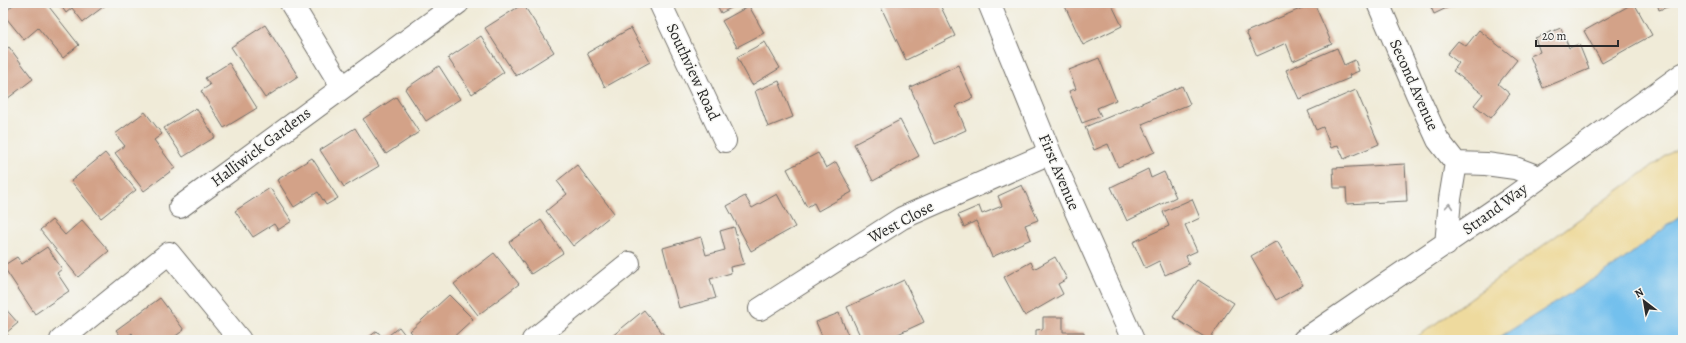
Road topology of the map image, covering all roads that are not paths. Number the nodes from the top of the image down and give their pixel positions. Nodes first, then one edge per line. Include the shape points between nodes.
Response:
1 (291, 3) edge
2 (458, 3) edge
3 (660, 3) edge
4 (989, 3) edge
5 (1378, 3) edge
6 (1683, 74) edge
7 (342, 87) junction
8 (725, 141) dead end
9 (1050, 153) junction
10 (1456, 163) junction
11 (1539, 177) junction
12 (180, 207) dead end
13 (1446, 245) junction
14 (629, 263) dead end
15 (760, 309) dead end
16 (61, 340) edge
17 (240, 340) edge
18 (533, 340) edge
19 (1133, 340) edge
20 (1304, 340) edge

1 - 7 street
2 - 7 street, Halliwick Gardens
3 - 8 street, Southview Road
4 - 9 street, First Avenue
5 - 10 street, Second Avenue via 1438,140
6 - 11 street, Strand Way
7 - 12 street, Halliwick Gardens
9 - 15 street, West Close via 902,218
9 - 19 street, First Avenue
10 - 11 street via 1515,168
13 -> 10 street
11 - 13 street, Strand Way
13 - 20 street, Strand Way
14 - 18 street
16 - 17 street via 169,253

